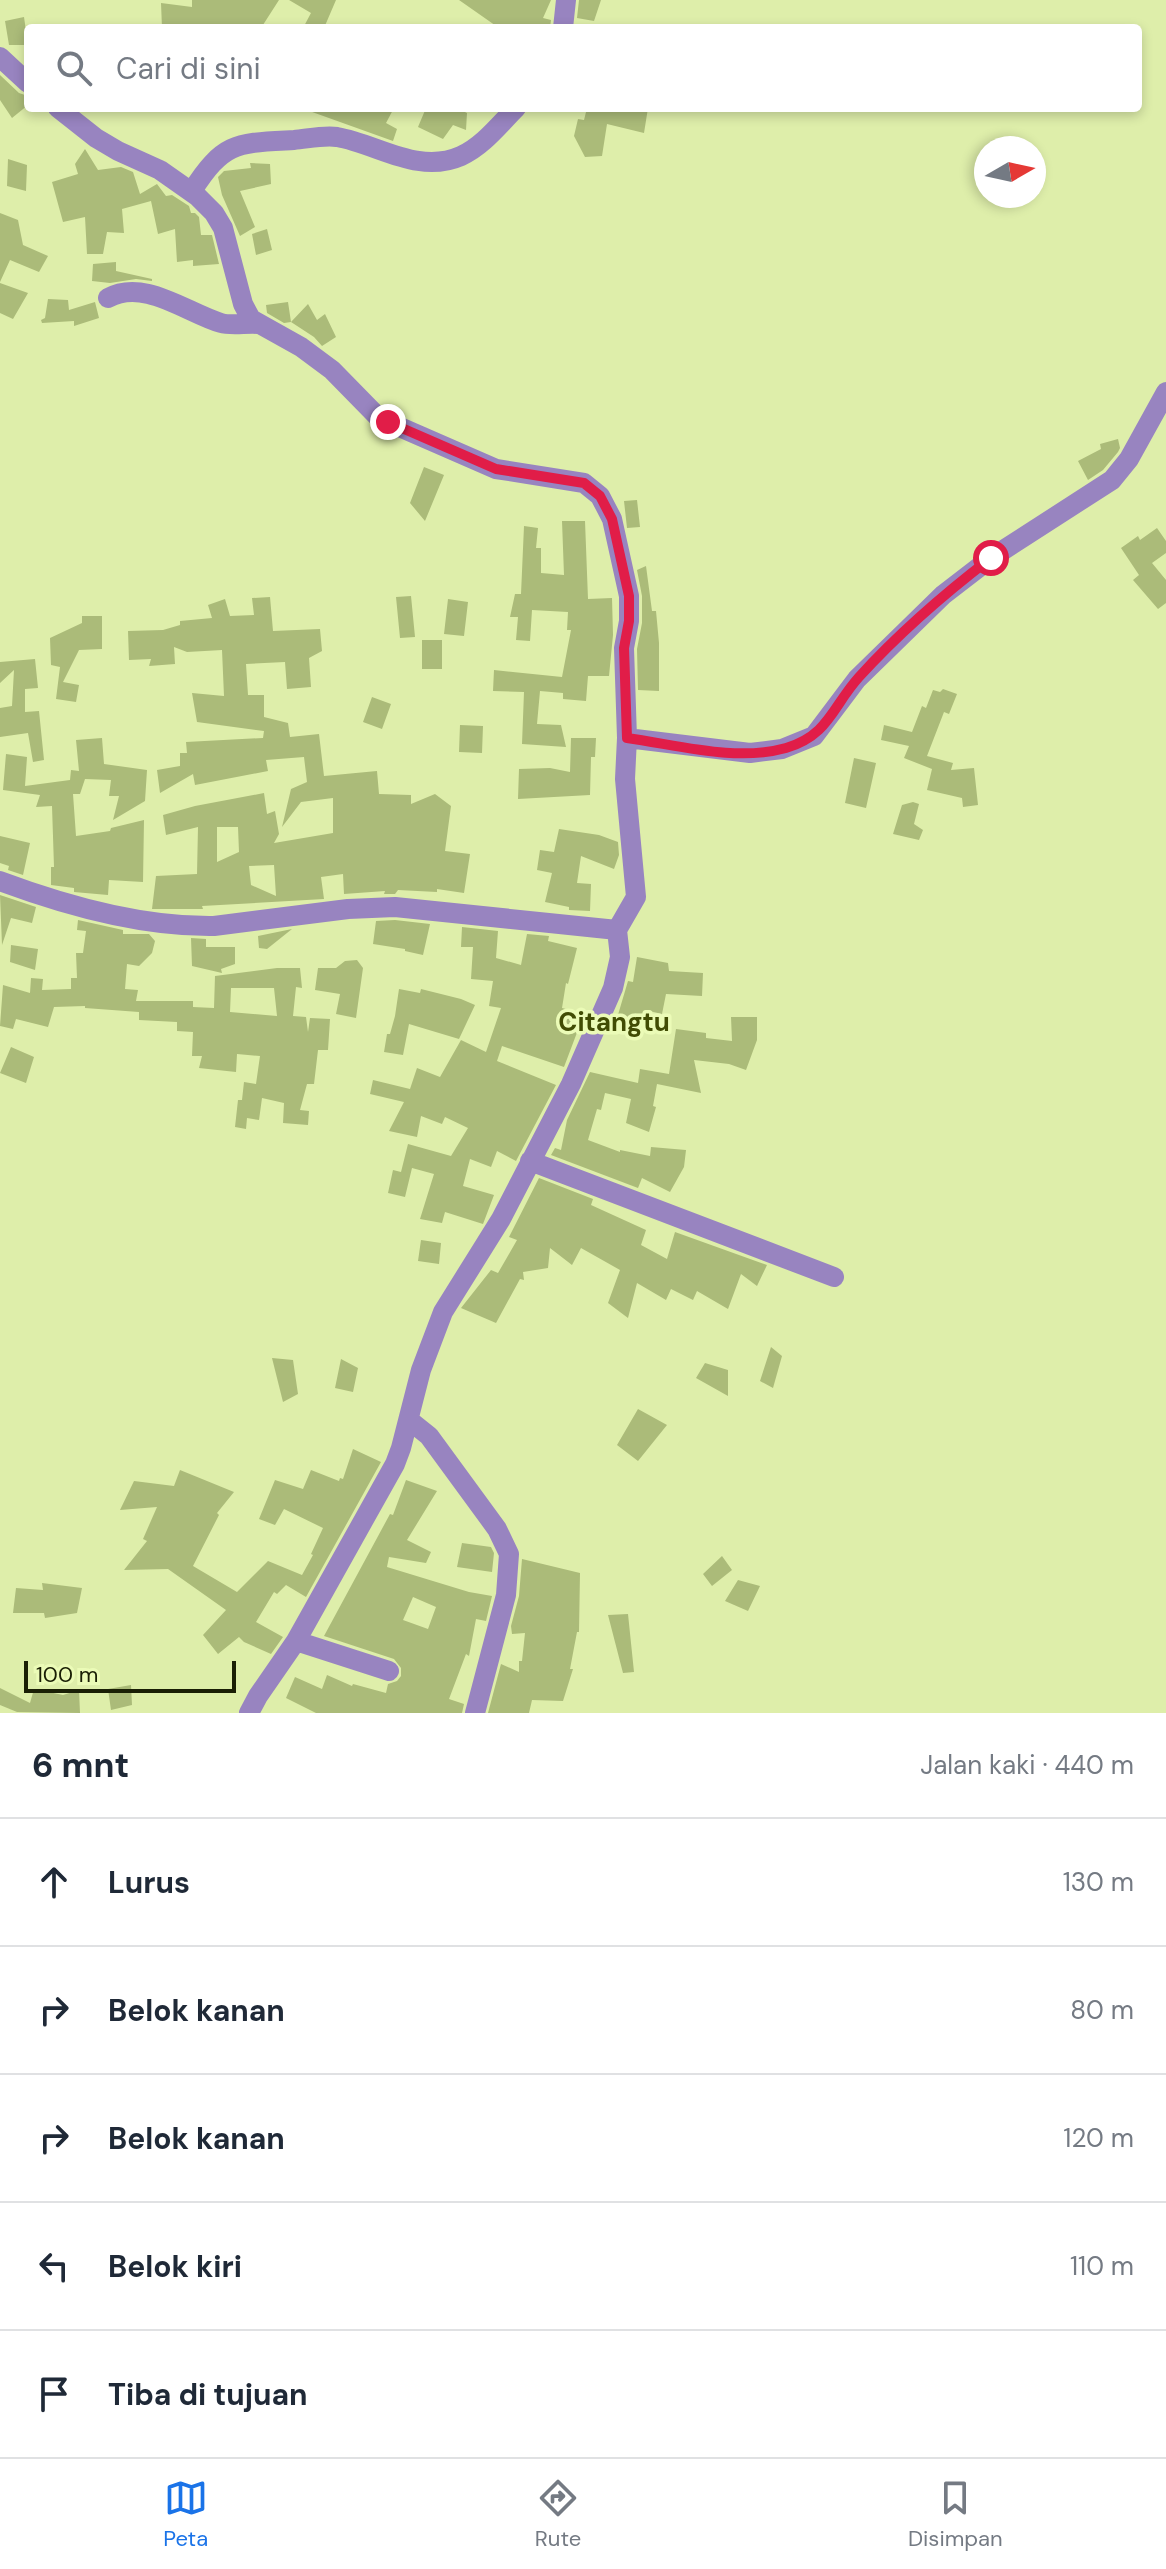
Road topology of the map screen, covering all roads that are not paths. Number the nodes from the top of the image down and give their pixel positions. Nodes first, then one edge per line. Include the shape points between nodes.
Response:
1 (566, 0) edge
2 (563, 24) edge
3 (0, 57) edge
4 (24, 79) edge
5 (63, 112) edge
6 (512, 112) edge
7 (192, 191) junction
8 (108, 298) dead end
9 (258, 324) junction
10 (1166, 392) edge
11 (627, 738) junction
12 (0, 881) edge
13 (617, 930) junction
14 (530, 1161) junction
15 (834, 1277) dead end
16 (409, 1420) junction
17 (296, 1641) junction
18 (389, 1671) dead end
19 (249, 1713) edge
20 (475, 1713) edge

1 - 2 street
3 - 4 street
5 - 7 street via 118,151
6 - 7 street via 478,147 437,162 418,162 336,137 241,143 210,163
7 - 9 street via 223,228 243,304
8 - 9 street via 118,292 142,293 221,323
9 - 11 street via 332,370 379,418 496,469 584,483 600,496 612,519 629,596 624,648
10 - 11 street via 1112,480 943,595 857,679 814,736 782,749 750,753
11 - 13 street via 625,779 636,897
12 - 13 street via 73,905 192,927 395,907
13 - 14 street via 620,957 613,988
14 - 15 street
14 - 16 street via 443,1312
16 - 17 street via 395,1464
16 - 20 street via 429,1436 497,1529 509,1554 506,1595
17 - 18 street
17 - 19 street

